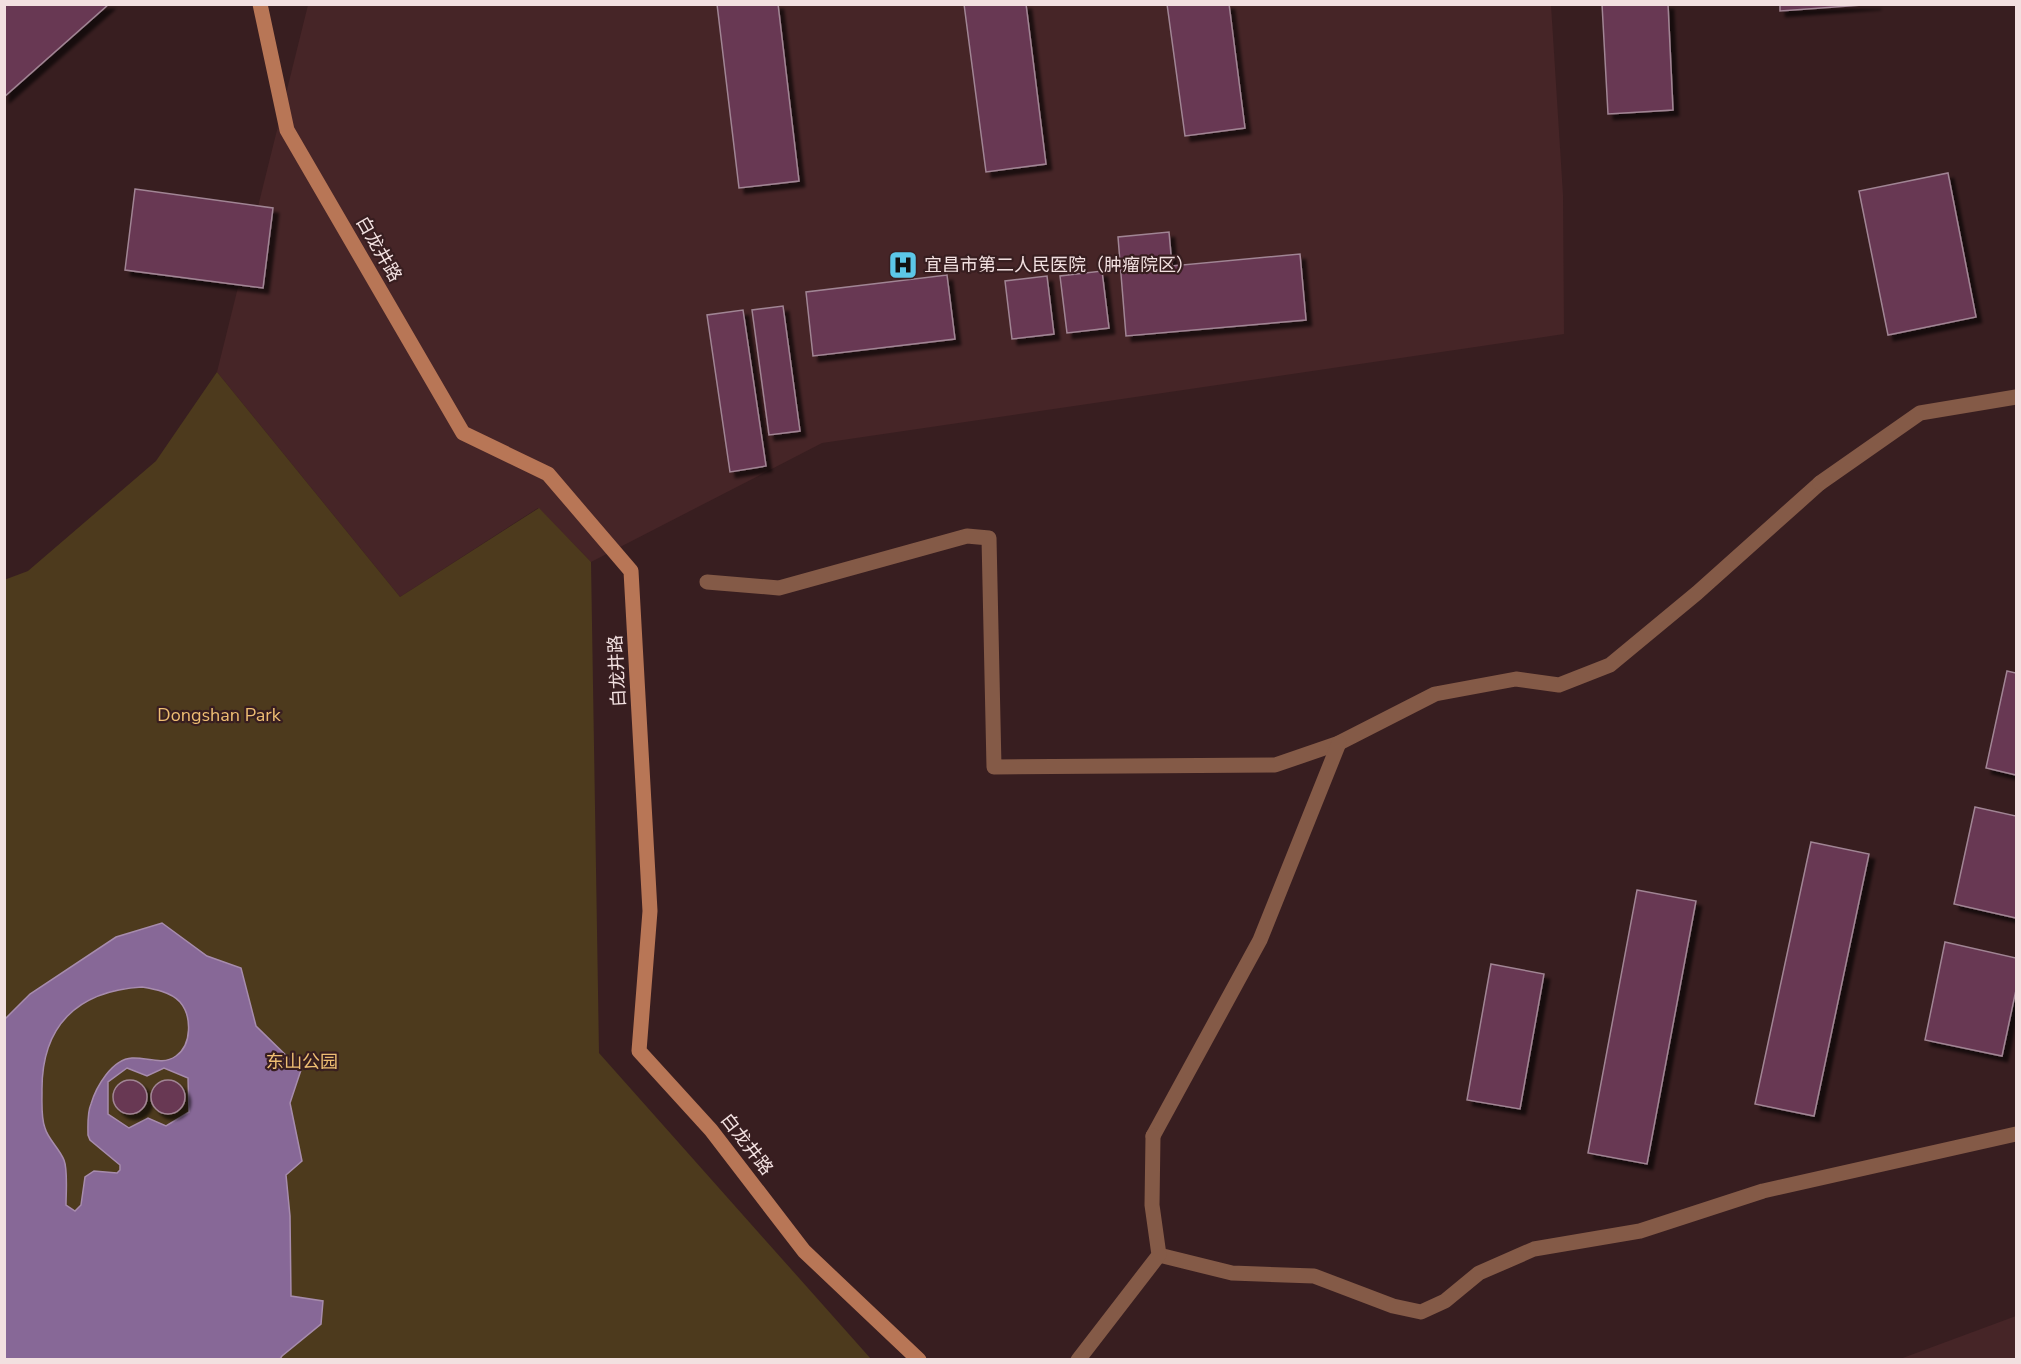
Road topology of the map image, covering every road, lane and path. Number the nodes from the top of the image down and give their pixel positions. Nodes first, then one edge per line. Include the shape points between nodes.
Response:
1 (260, 4) edge
2 (2016, 397) edge
3 (707, 582) dead end
4 (1339, 743) junction
5 (2016, 1134) edge
6 (1160, 1255) junction
7 (919, 1359) edge
8 (1078, 1359) edge

1 - 7 street, 白龙井路 via 287,130 463,433 548,474 631,571 650,911 639,1051 711,1130 804,1251
2 - 4 street via 1920,413 1820,483 1610,665 1559,685 1516,679 1435,694
3 - 4 street via 779,588 967,536 989,538 994,766 1275,765
4 - 6 street via 1260,940 1153,1136 1152,1205
5 - 6 street via 1763,1191 1640,1231 1534,1249 1479,1273 1445,1301 1421,1312 1393,1306 1314,1276 1232,1273
6 - 8 street

